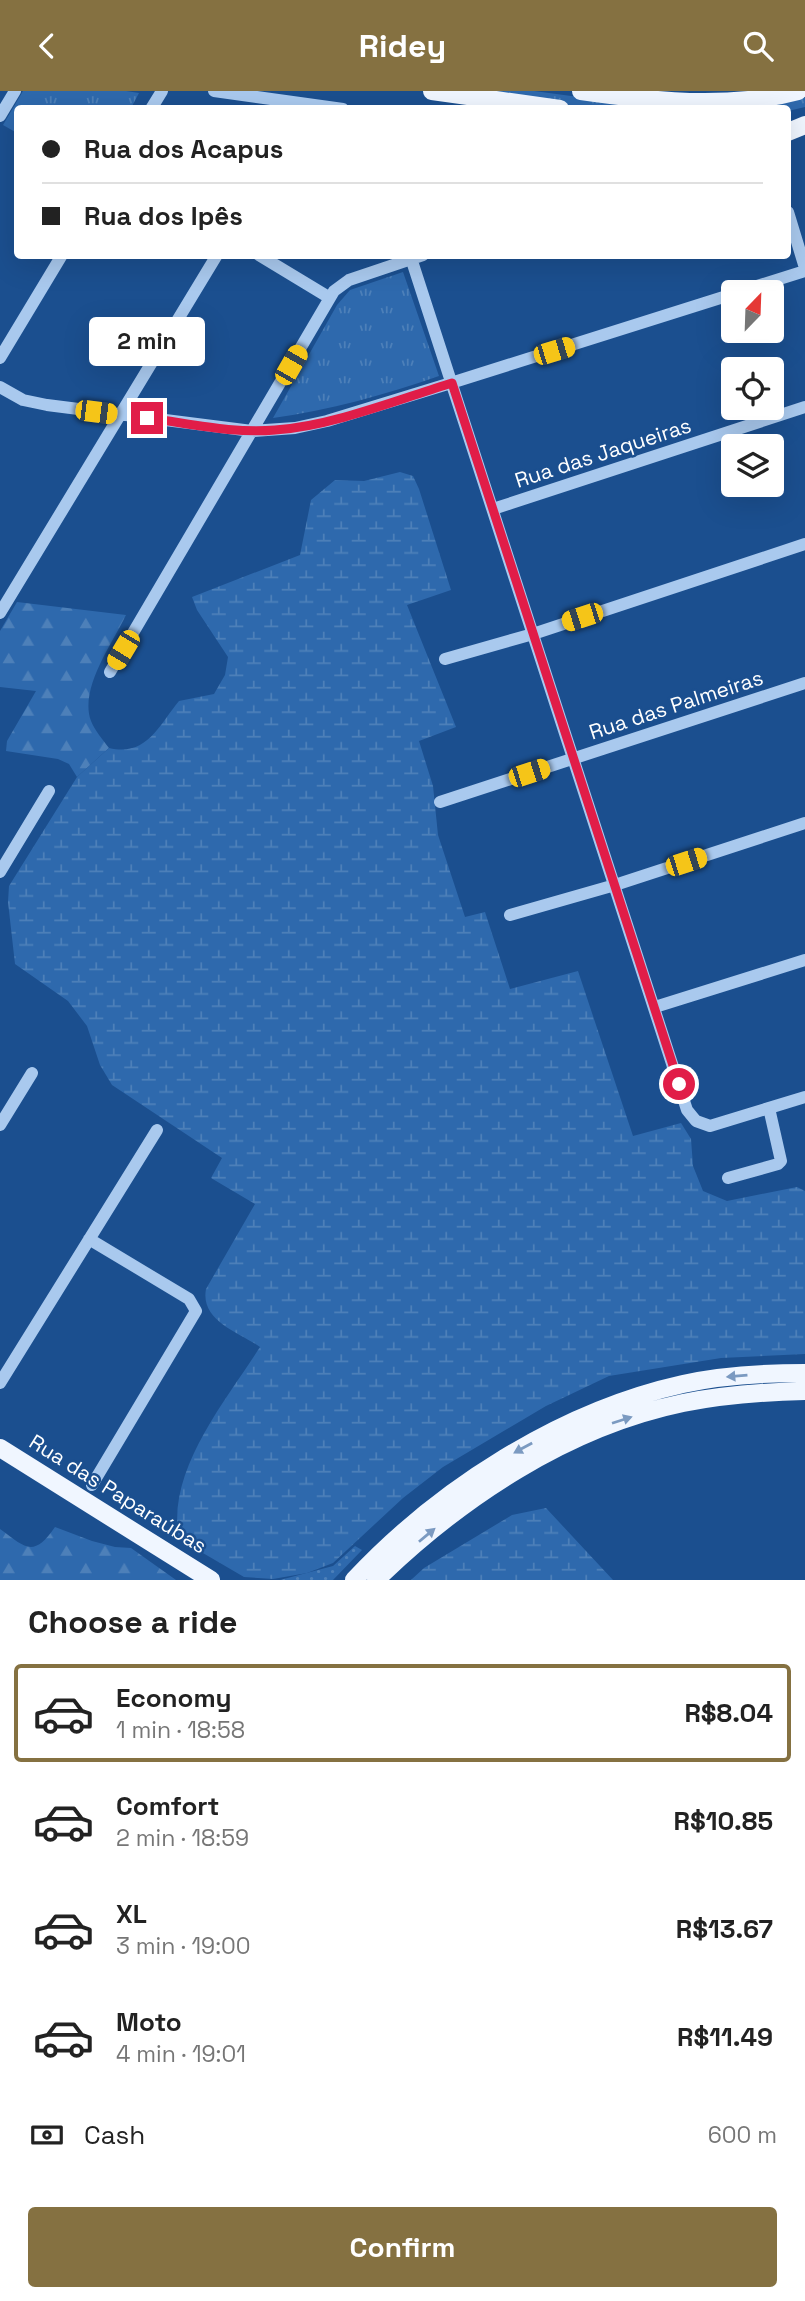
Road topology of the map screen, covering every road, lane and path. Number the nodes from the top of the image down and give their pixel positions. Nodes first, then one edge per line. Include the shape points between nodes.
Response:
1 (15, 91) edge
2 (214, 91) edge
3 (432, 91) edge
4 (581, 91) edge
5 (796, 92) edge
6 (751, 95) edge
7 (302, 105) edge
8 (532, 105) edge
9 (0, 116) edge
10 (791, 222) edge
11 (60, 259) edge
12 (215, 259) edge
13 (266, 259) edge
14 (288, 259) edge
15 (409, 259) edge
16 (416, 259) edge
17 (282, 269) junction
18 (805, 270) edge
19 (775, 280) edge
20 (330, 298) junction
21 (721, 298) edge
22 (0, 358) edge
23 (452, 383) junction
24 (0, 387) edge
25 (805, 407) edge
26 (120, 415) junction
27 (252, 431) junction
28 (493, 509) junction
29 (805, 544) edge
30 (0, 613) edge
31 (533, 634) junction
32 (445, 659) dead end
33 (110, 672) dead end
34 (805, 683) edge
35 (574, 759) junction
36 (49, 792) dead end
37 (440, 801) dead end
38 (805, 823) edge
39 (0, 872) edge
40 (615, 885) junction
41 (510, 915) dead end
42 (805, 960) edge
43 (655, 1007) junction
44 (32, 1073) dead end
45 (805, 1097) edge
46 (769, 1108) junction
47 (0, 1125) edge
48 (157, 1131) dead end
49 (729, 1178) dead end
50 (89, 1240) junction
51 (805, 1373) edge
52 (0, 1383) edge
53 (805, 1391) edge
54 (0, 1448) edge
55 (92, 1485) dead end
56 (211, 1580) edge
57 (354, 1580) edge
58 (376, 1580) edge

1 - 9 street
2 - 7 street
3 - 8 main road
4 - 6 main road via 680,101
5 - 6 main road
10 - 18 street
11 - 22 street
12 - 26 street
13 - 17 street
14 - 17 street
15 - 20 street via 349,280
16 - 23 street
17 - 20 street
18 - 19 street
20 - 27 street
21 - 23 street
23 - 27 street via 327,421
23 - 28 street
24 - 26 street via 34,403
25 - 28 street, Rua das Jaqueiras
26 - 27 street
26 - 30 street
27 - 33 street
28 - 31 street
29 - 31 street
31 - 32 street
31 - 35 street
34 - 35 street, Rua das Palmeiras
35 - 37 street, Rua das Palmeiras
35 - 40 street
36 - 39 street
38 - 40 street
40 - 41 street
40 - 43 street
42 - 43 street
43 - 46 street via 687,1110 696,1122 710,1126
44 - 47 street
45 - 46 street
46 - 49 street via 781,1161
48 - 50 street
50 - 52 street
50 - 55 street via 190,1299 195,1307 195,1315
51 -> 57 main road via 685,1383 606,1407 563,1426 465,1485 418,1520
58 -> 53 main road via 459,1509 588,1433 683,1403
54 - 56 main road, Rua das Paparaúbas

